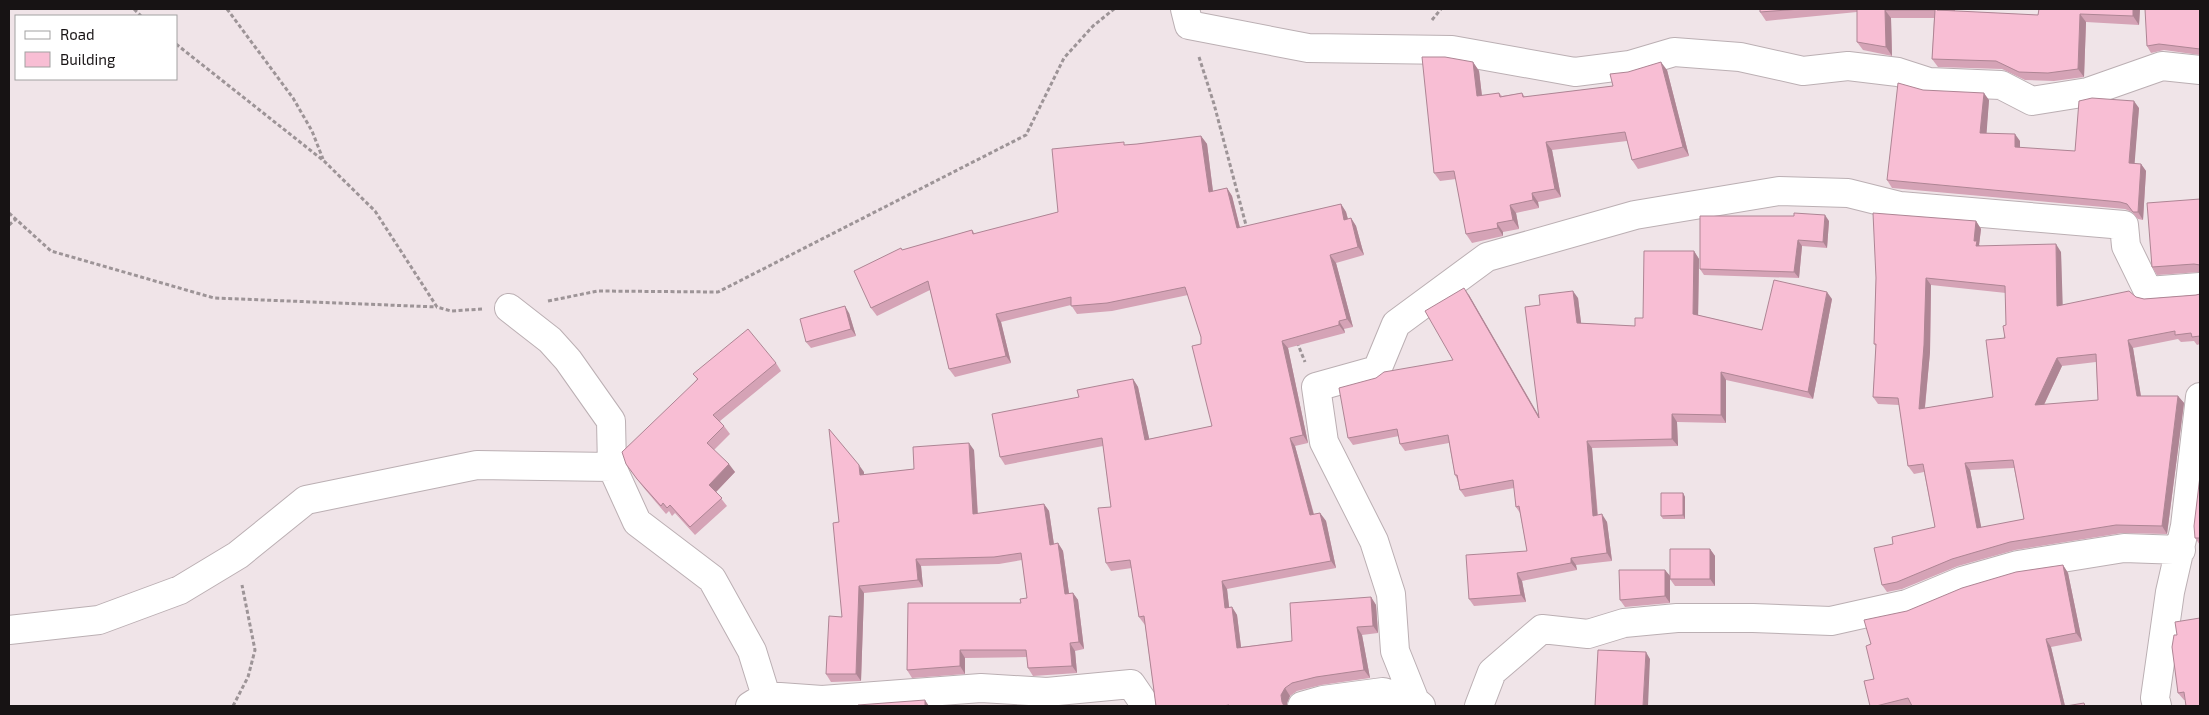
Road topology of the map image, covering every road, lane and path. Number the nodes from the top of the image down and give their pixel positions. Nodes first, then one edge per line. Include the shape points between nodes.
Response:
1 (226, 9) edge
2 (1114, 9) edge
3 (1187, 17) edge
4 (1221, 20) edge
5 (178, 46) edge
6 (2200, 70) edge
7 (324, 161) junction
8 (9, 213) edge
9 (16, 219) junction
10 (9, 225) edge
11 (1250, 239) edge
12 (2200, 287) edge
13 (437, 306) junction
14 (509, 308) junction
15 (1295, 337) edge
16 (1316, 388) junction
17 (2200, 397) edge
18 (612, 467) junction
19 (2180, 550) junction
20 (238, 555) junction
21 (9, 630) edge
22 (758, 701) edge
23 (1418, 704) edge
24 (233, 706) edge
25 (1146, 706) edge
26 (1302, 706) edge
27 (1479, 706) edge
28 (2157, 706) edge

1 - 7 path via 293,98
2 - 14 path via 1092,26 1064,58 1026,135 718,292 598,291
3 - 4 street
3 - 11 path
4 - 6 street via 1308,48 1452,50 1575,72 1630,65 1674,52 1740,57 1803,71 1848,66 1898,72 1929,82 2001,85 2032,101 2088,92 2162,66
5 - 7 path
7 - 13 path via 375,212
8 - 9 path
9 - 10 path
9 - 13 path via 51,251 214,298
12 - 16 street via 2148,291 2126,246 2124,224 1900,206 1848,193 1779,191 1635,215 1487,257 1396,324 1377,370
13 - 14 path via 451,311
14 - 18 street via 562,353 612,421
15 - 16 path
16 - 23 street via 1324,442 1374,542 1391,594 1395,651
17 - 19 street
18 - 20 street via 477,465 306,500
18 - 22 street via 637,522 712,579 752,650
19 - 27 street via 2124,548 2018,565 1962,581 1907,604 1831,621 1678,618 1624,623 1588,634 1542,629 1492,672
19 - 28 street via 2170,592 2155,698
20 - 21 street via 180,590 99,620
20 - 24 path via 255,650 248,677
22 - 25 street via 822,700 981,688 1047,692 1130,684
23 - 26 street via 1383,692

